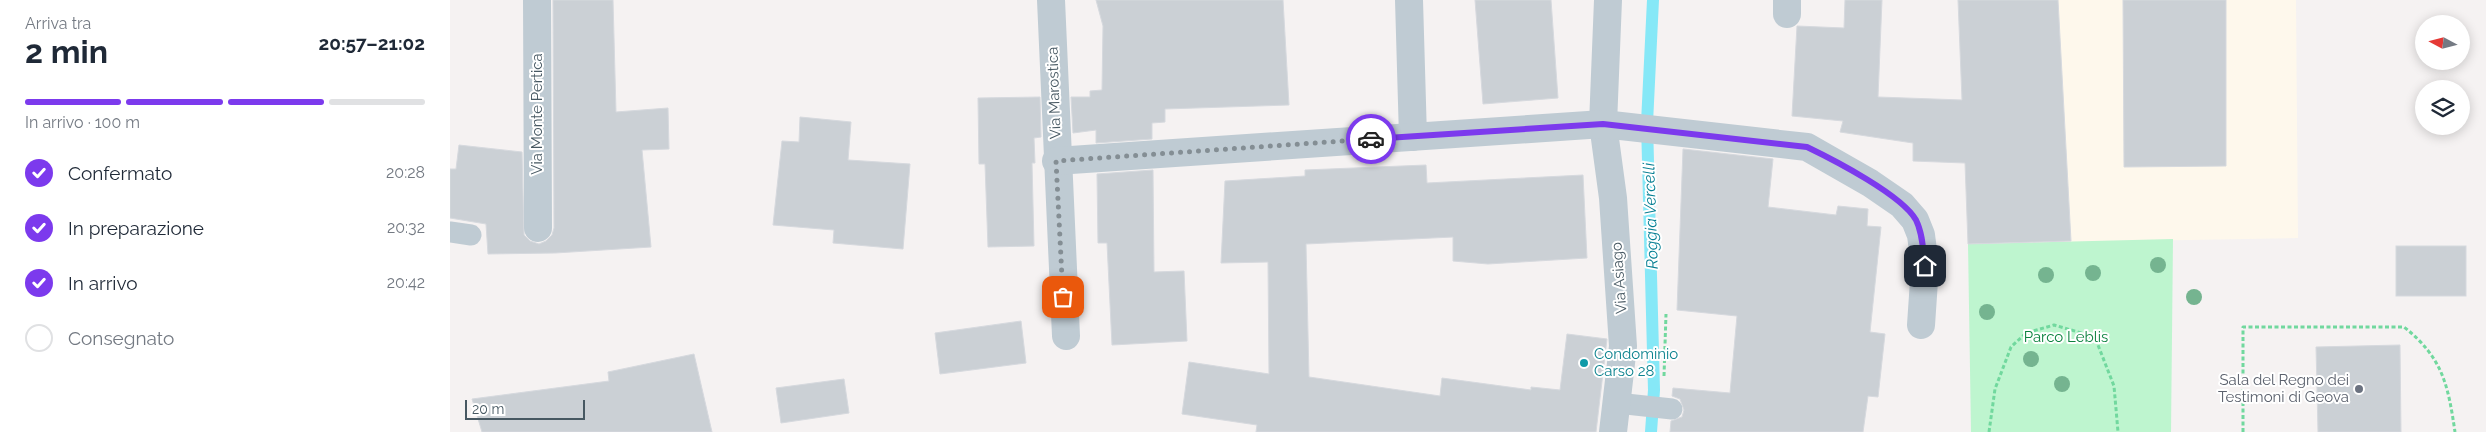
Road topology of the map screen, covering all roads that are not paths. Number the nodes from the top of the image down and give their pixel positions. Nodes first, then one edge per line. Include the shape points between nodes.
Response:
1 (537, 0) edge
2 (1051, 0) edge
3 (1409, 0) edge
4 (1608, 0) edge
5 (1603, 124) junction
6 (1413, 136) junction
7 (1056, 161) junction
8 (538, 228) dead end
9 (1921, 324) dead end
10 (1066, 336) dead end
11 (1628, 404) junction
12 (1668, 408) road end
13 (1613, 432) edge

1 - 8 street, Via Monte Pertica
2 - 7 street, Via Marostica
3 - 6 street
4 - 5 street, Via Asiago
5 - 6 street
5 - 9 street via 1807,147 1834,161 1902,205 1916,220 1925,266
5 - 11 street, Via Asiago via 1613,198
6 - 7 street
7 - 10 street, Via Marostica
11 - 12 lane
11 - 13 street, Via Asiago

